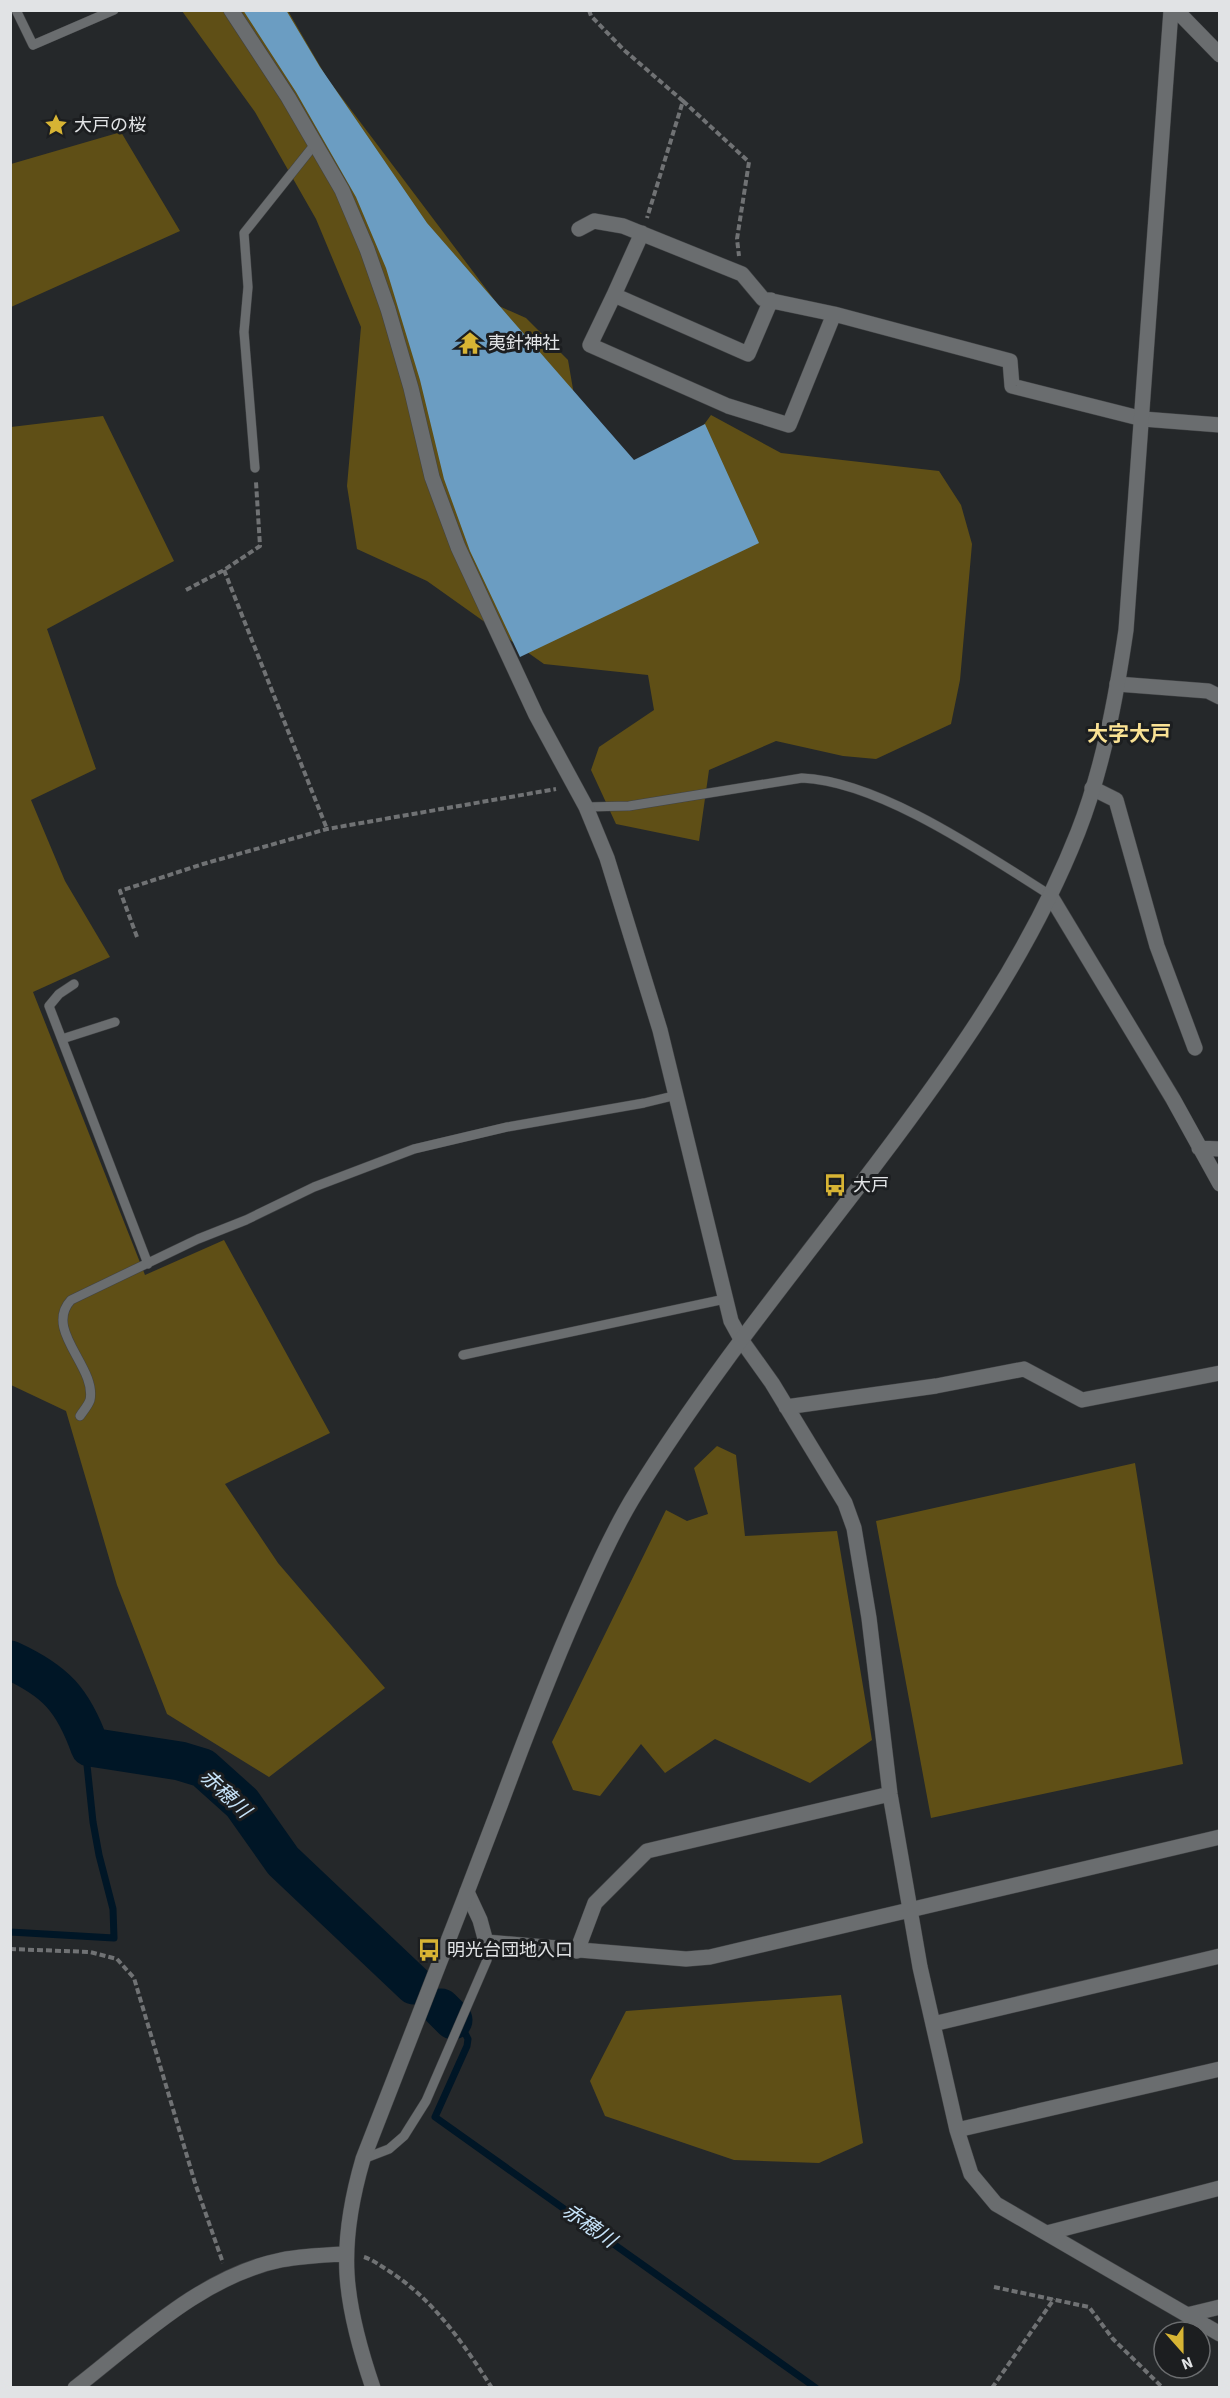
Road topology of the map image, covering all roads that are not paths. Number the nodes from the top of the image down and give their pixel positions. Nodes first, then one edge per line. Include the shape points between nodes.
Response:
1 (16, 10) edge
2 (114, 10) edge
3 (231, 10) edge
4 (1171, 10) edge
5 (1176, 10) edge
6 (1220, 55) edge
7 (315, 144) junction
8 (579, 229) dead end
9 (642, 233) junction
10 (614, 295) junction
11 (771, 300) junction
12 (834, 314) junction
13 (1143, 418) junction
14 (1220, 425) edge
15 (255, 468) road end
16 (1117, 684) junction
17 (1220, 697) edge
18 (1092, 788) junction
19 (586, 807) junction
20 (1050, 895) junction
21 (74, 984) dead end
22 (115, 1022) dead end
23 (62, 1039) junction
24 (1196, 1048) dead end
25 (677, 1095) junction
26 (1199, 1148) junction
27 (1220, 1149) edge
28 (1220, 1184) edge
29 (148, 1264) junction
30 (725, 1299) junction
31 (742, 1341) junction
32 (464, 1355) dead end
33 (1220, 1373) edge
34 (786, 1407) junction
35 (80, 1416) dead end
36 (890, 1794) junction
37 (1220, 1837) edge
38 (467, 1892) junction
39 (909, 1912) junction
40 (486, 1942) junction
41 (578, 1951) junction
42 (1220, 1956) edge
43 (933, 2024) junction
44 (1220, 2069) edge
45 (957, 2130) junction
46 (363, 2158) junction
47 (1220, 2188) edge
48 (1047, 2233) junction
49 (345, 2254) junction
50 (1220, 2307) edge
51 (1187, 2315) junction
52 (1220, 2334) edge
53 (75, 2388) edge
54 (373, 2388) edge

1 - 2 lane via 33,45
3 - 7 street
4 - 13 street
5 - 6 street
7 - 15 lane via 244,233 248,287 244,332
7 - 19 street via 342,190 368,249 411,388 432,477 458,547 536,715
8 - 9 street via 594,221 623,225
9 - 10 street
9 - 11 street via 741,274 763,299
10 - 11 street via 748,354
10 - 12 street via 590,345 728,406 789,425
11 - 12 street
12 - 13 street via 1010,361 1012,386
13 - 14 street
13 - 16 street via 1128,607
16 - 17 street via 1208,690
16 - 18 street
18 - 20 street via 1079,830
18 - 24 street via 1116,800 1157,946
19 - 20 lane via 629,806 802,778 824,779 858,789 937,827
19 - 25 street via 637,952
20 - 26 street
20 - 31 street via 966,1040
21 - 23 lane via 49,1005
22 - 23 lane
23 - 29 lane
25 - 29 lane via 414,1149 314,1187
25 - 30 street
26 - 27 street
26 - 28 street
29 - 35 lane via 71,1300 63,1308 62,1323 90,1393 89,1403
30 - 31 street
30 - 32 lane
31 - 34 street
31 - 38 street via 634,1496 602,1557 530,1725
33 - 34 street via 1082,1400 1024,1369
34 - 36 street via 845,1503 854,1528
36 - 39 street
36 - 41 street via 647,1851 596,1903
37 - 39 street
38 - 40 street
38 - 46 street
39 - 41 street via 711,1957 686,1959
39 - 43 street
40 - 41 street
40 - 46 lane via 487,1960 426,2101 404,2136 389,2149
42 - 43 street
43 - 45 street
44 - 45 street
45 - 48 street via 971,2174 996,2204
46 - 49 street
47 - 48 street
48 - 51 street
49 - 53 street via 280,2260 230,2277 170,2314
49 - 54 street via 352,2319
50 - 51 street
51 - 52 street

